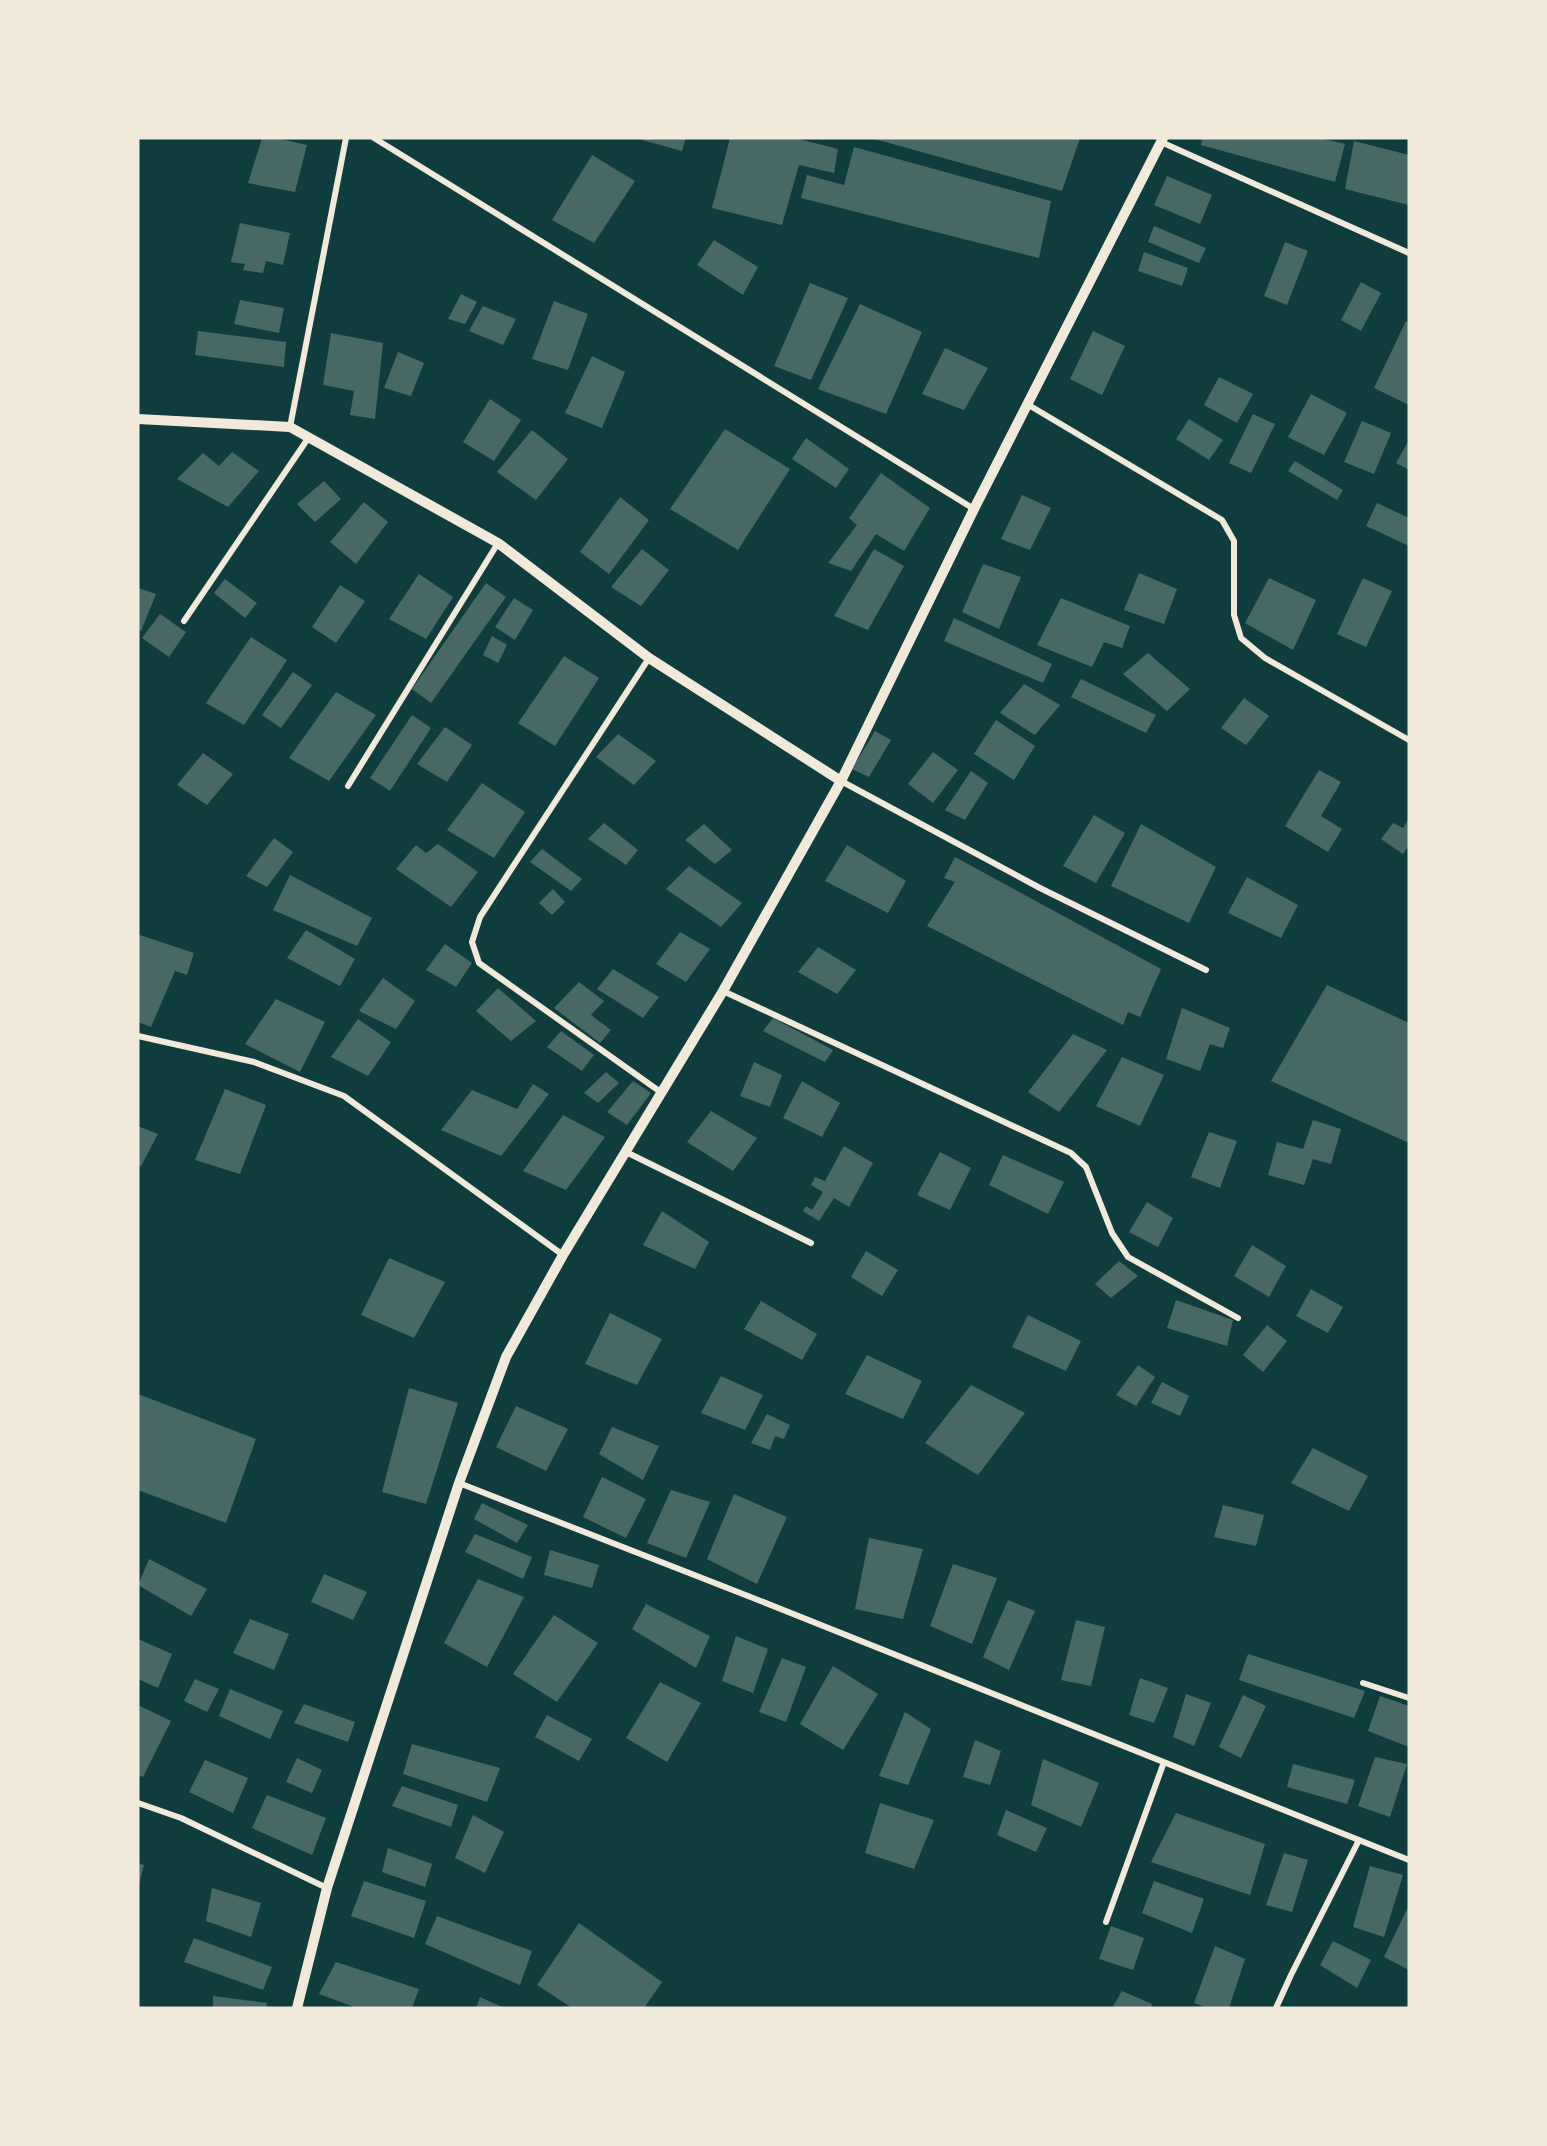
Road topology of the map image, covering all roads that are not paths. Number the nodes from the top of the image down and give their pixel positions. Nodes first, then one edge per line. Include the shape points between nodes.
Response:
1 (346, 138) edge
2 (374, 138) edge
3 (1162, 140) edge
4 (1409, 253) edge
5 (1027, 404) junction
6 (138, 419) edge
7 (290, 427) junction
8 (309, 437) junction
9 (974, 509) junction
10 (498, 543) junction
11 (184, 621) dead end
12 (649, 658) junction
13 (1409, 740) edge
14 (842, 781) junction
15 (348, 786) dead end
16 (1206, 970) dead end
17 (723, 991) junction
18 (138, 1036) edge
19 (662, 1092) junction
20 (626, 1152) junction
21 (811, 1243) dead end
22 (563, 1255) junction
23 (1238, 1318) dead end
24 (459, 1483) junction
25 (1363, 1683) dead end
26 (1409, 1698) edge
27 (1164, 1762) junction
28 (138, 1803) edge
29 (1359, 1840) junction
30 (1409, 1860) edge
31 (327, 1888) junction
32 (1106, 1922) dead end
33 (297, 2008) edge
34 (1276, 2008) edge

1 - 7 street
2 - 9 street
3 - 4 street
3 - 5 street
5 - 9 street
5 - 13 street via 1222,520 1234,541 1234,615 1241,638 1265,658
6 - 7 street
7 - 8 street
8 - 10 street
8 - 11 street
9 - 14 street
10 - 12 street
10 - 15 street
12 - 14 street
12 - 19 street via 480,917 472,942 479,963
14 - 16 street via 1040,888
14 - 17 street
17 - 19 street
17 - 23 street via 1071,1153 1086,1167 1112,1233 1128,1257
18 - 22 street via 254,1062 344,1096
19 - 20 street
20 - 21 street
20 - 22 street
22 - 24 street via 506,1357
24 - 27 street
24 - 31 street
25 - 26 street
27 - 29 street
27 - 32 street
28 - 31 street via 181,1818
29 - 30 street
29 - 34 street
31 - 33 street

